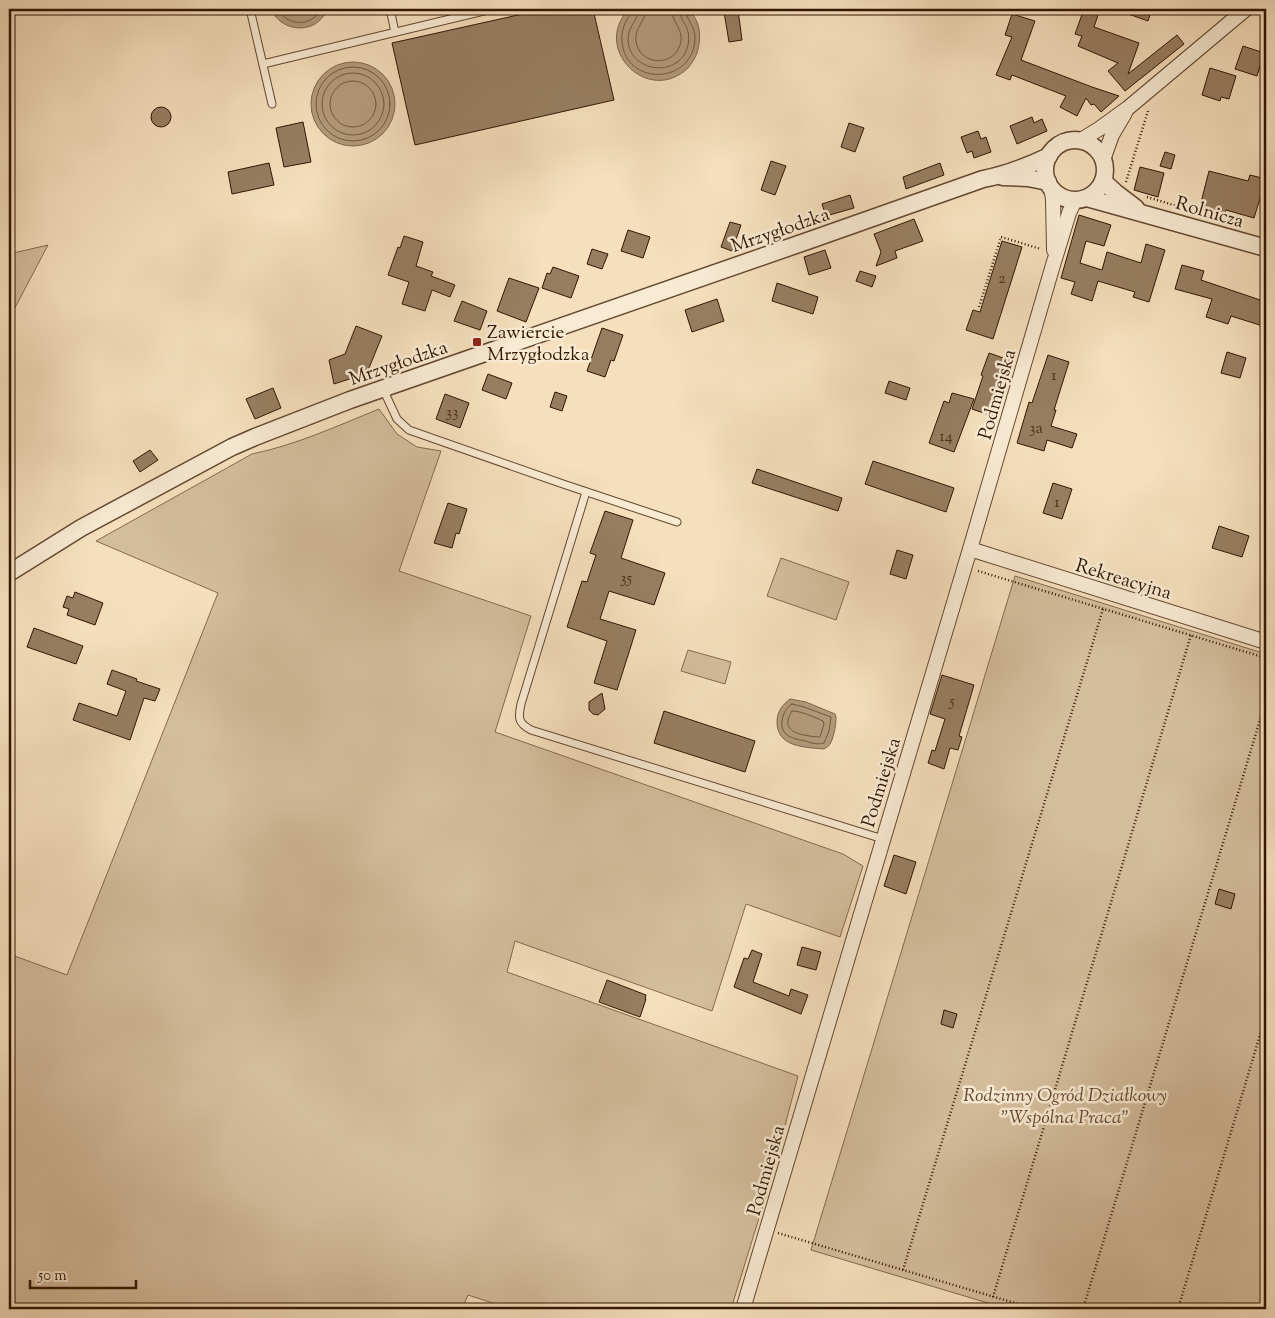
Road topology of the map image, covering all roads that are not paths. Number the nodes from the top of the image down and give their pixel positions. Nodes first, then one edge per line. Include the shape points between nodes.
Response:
1 (250, 9) edge
2 (390, 9) edge
3 (492, 9) edge
4 (1246, 9) edge
5 (395, 32) junction
6 (263, 64) junction
7 (272, 104) dead end
8 (1128, 108) junction
9 (1082, 140) junction
10 (1049, 156) junction
11 (1104, 160) junction
12 (991, 177) junction
13 (1103, 181) junction
14 (1050, 185) junction
15 (1081, 199) junction
16 (1142, 213) junction
17 (1266, 248) edge
18 (1053, 265) junction
19 (383, 389) junction
20 (586, 492) junction
21 (677, 522) dead end
22 (970, 549) junction
23 (9, 573) edge
24 (1266, 642) edge
25 (883, 839) junction
26 (743, 1309) edge

1 - 6 lane
2 - 5 lane
3 - 5 lane
4 - 8 street
5 - 6 lane
6 - 7 lane
8 - 9 street
8 - 11 street via 1112,135
9 - 10 street via 1061,143
9 - 11 street via 1099,151
10 - 12 street, Mrzygłodzka
10 - 14 street via 1045,169
11 - 13 street
12 - 14 street, Mrzygłodzka via 1028,178
12 - 19 street, Mrzygłodzka
13 - 15 street via 1094,194
13 - 16 street, Rolnicza
14 - 15 street via 1058,195
14 - 18 street, Podmiejska
15 - 16 street, Rolnicza
15 - 18 street, Podmiejska via 1069,213
16 - 17 street, Rolnicza
18 - 22 street, Podmiejska
19 - 20 lane via 397,420 409,430
19 - 23 street, Mrzygłodzka via 232,447 81,528
20 - 21 lane
20 - 25 lane via 521,704 519,714 524,726
22 - 24 street, Rekreacyjna
22 - 25 street, Podmiejska
25 - 26 street, Podmiejska

